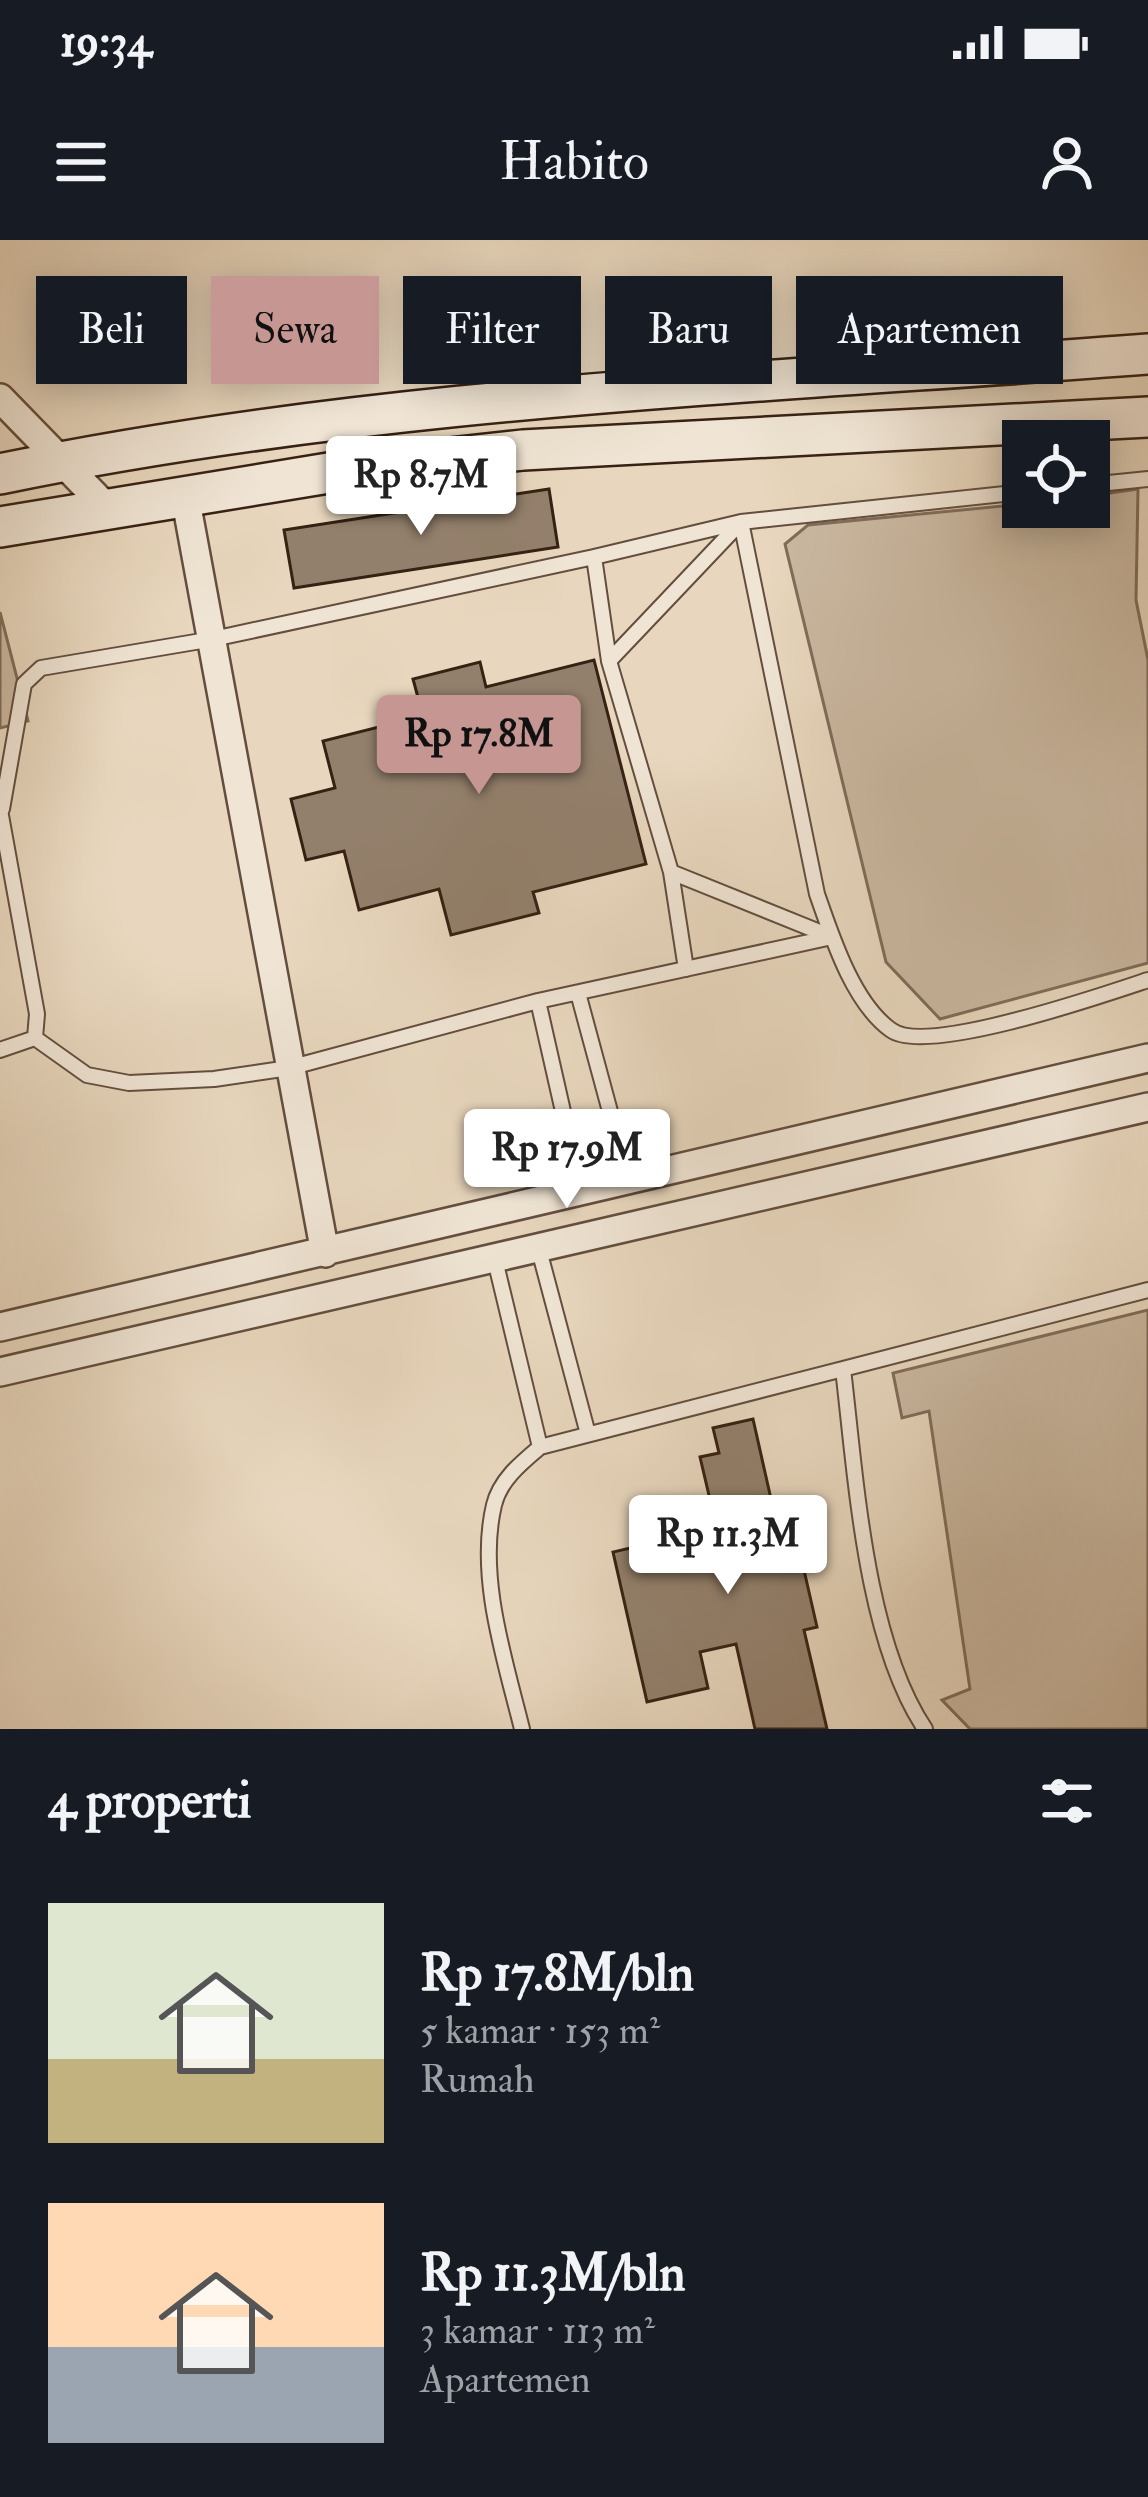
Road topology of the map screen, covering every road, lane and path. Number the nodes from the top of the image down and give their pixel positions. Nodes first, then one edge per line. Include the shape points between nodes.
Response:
1 (1148, 354) edge
2 (0, 398) edge
3 (1148, 417) edge
4 (62, 461) junction
5 (0, 474) edge
6 (1148, 479) edge
7 (1110, 483) edge
8 (1002, 494) edge
9 (185, 496) junction
10 (106, 507) junction
11 (741, 523) junction
12 (0, 527) edge
13 (594, 557) junction
14 (213, 639) junction
15 (609, 661) junction
16 (1, 810) edge
17 (671, 872) junction
18 (832, 937) junction
19 (686, 969) junction
20 (1148, 980) edge
21 (578, 993) junction
22 (538, 1000) junction
23 (35, 1038) junction
24 (0, 1050) edge
25 (1148, 1058) edge
26 (290, 1068) junction
27 (948, 1105) junction
28 (1148, 1108) edge
29 (962, 1154) junction
30 (628, 1178) junction
31 (581, 1191) junction
32 (539, 1250) junction
33 (325, 1253) junction
34 (495, 1260) junction
35 (1148, 1289) edge
36 (0, 1327) edge
37 (843, 1369) junction
38 (0, 1372) edge
39 (588, 1434) junction
40 (540, 1447) junction
41 (522, 1729) edge
42 (925, 1729) edge

1 - 4 street via 592,393
2 - 4 street
3 - 9 street via 523,450
4 - 5 street
4 - 10 street
6 - 7 lane
8 - 11 lane
9 - 10 street
9 - 14 street
10 - 12 street
11 - 13 lane
11 - 15 lane
11 - 18 lane
13 - 14 lane
13 - 15 lane
14 - 16 lane via 41,668 24,683
14 - 26 street
15 - 17 lane
16 - 23 lane via 38,1014
17 - 18 lane
17 - 19 lane
18 - 19 lane
18 - 20 lane via 892,1031 922,1041
19 - 21 lane
21 - 22 lane
21 - 30 lane
22 - 26 lane
22 - 31 lane
23 - 24 lane
23 - 26 lane via 87,1076 129,1083
25 - 27 street
26 - 33 street
27 - 29 street
27 - 30 street
28 - 29 street
29 - 32 street
30 - 31 street
31 - 33 street
32 - 34 street
32 - 39 lane
33 - 36 street
34 - 38 street
34 - 40 lane
35 - 37 lane
37 - 39 lane
37 - 42 lane via 880,1634
39 - 40 lane
40 - 41 lane via 512,1470 495,1502 490,1543 499,1634

